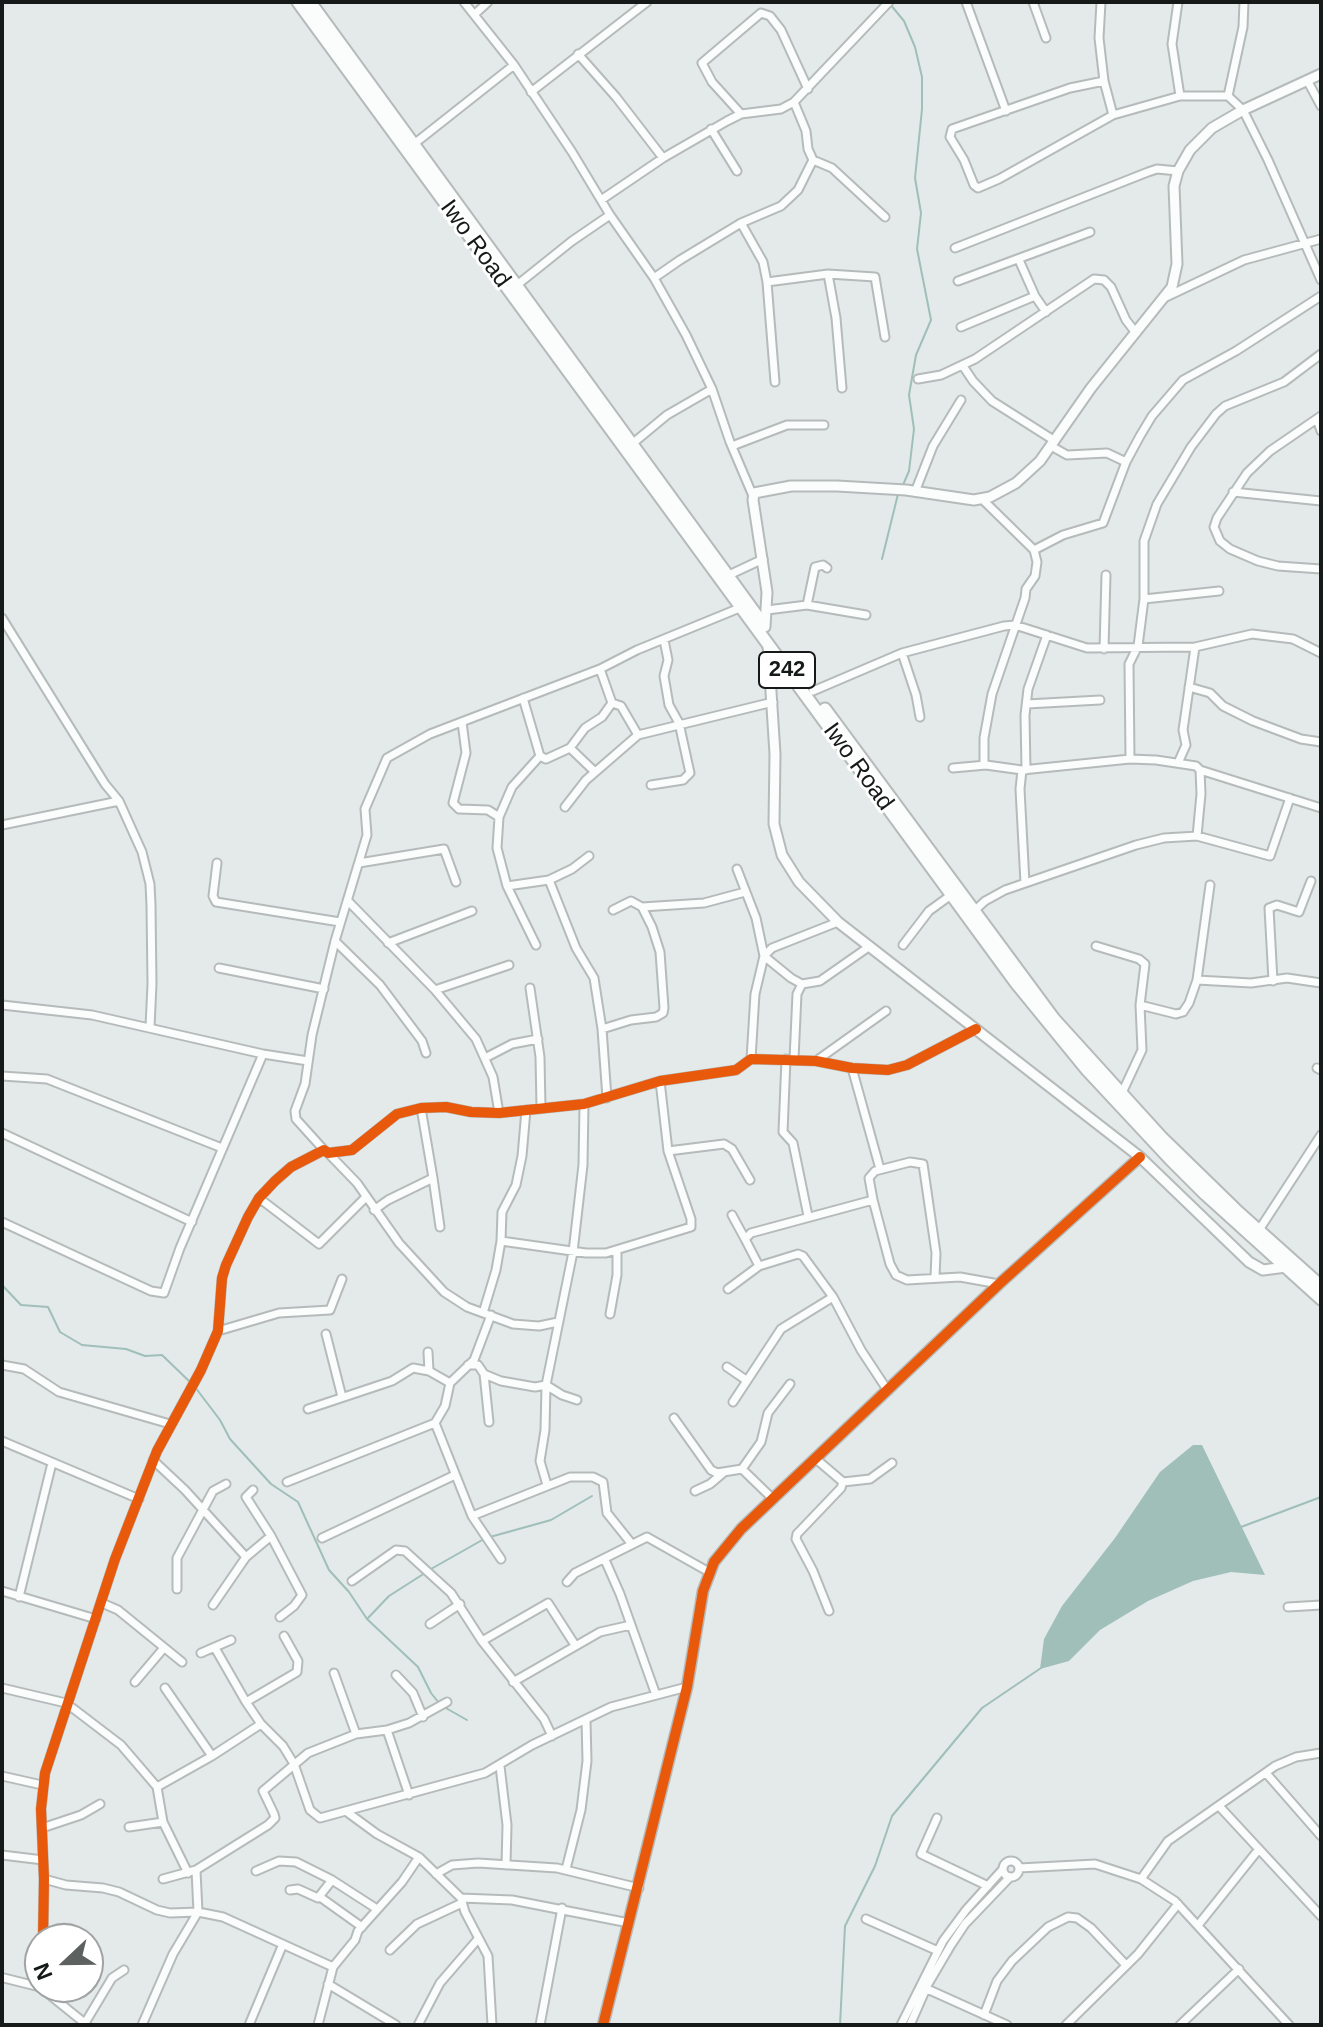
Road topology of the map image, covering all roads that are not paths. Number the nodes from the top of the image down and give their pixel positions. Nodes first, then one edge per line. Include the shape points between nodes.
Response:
1 (298, 2) edge
2 (310, 2) edge
3 (464, 2) edge
4 (488, 2) edge
5 (966, 2) edge
6 (1033, 2) edge
7 (1101, 2) edge
8 (1178, 2) edge
9 (1244, 2) edge
10 (887, 3) edge
11 (641, 4) edge
12 (475, 14) junction
13 (1046, 38) dead end
14 (578, 54) junction
15 (514, 65) junction
16 (1321, 74) edge
17 (1307, 80) junction
18 (1104, 81) junction
19 (808, 89) junction
20 (531, 92) junction
21 (1180, 96) junction
22 (1228, 96) junction
23 (794, 102) junction
24 (1321, 106) edge
25 (1243, 110) junction
26 (1006, 111) junction
27 (741, 114) junction
28 (1113, 115) junction
29 (711, 129) junction
30 (398, 131) junction
31 (414, 144) junction
32 (663, 158) junction
33 (813, 160) junction
34 (737, 171) dead end
35 (1178, 171) junction
36 (601, 200) junction
37 (610, 215) junction
38 (885, 217) dead end
39 (741, 223) junction
40 (1090, 232) dead end
41 (1321, 239) edge
42 (1303, 245) junction
43 (955, 248) dead end
44 (1019, 260) junction
45 (828, 274) junction
46 (654, 278) junction
47 (1321, 280) edge
48 (958, 281) dead end
49 (767, 282) junction
50 (517, 285) junction
51 (1035, 296) junction
52 (1321, 296) edge
53 (1166, 297) junction
54 (1046, 312) junction
55 (961, 327) dead end
56 (1136, 333) junction
57 (885, 337) dead end
58 (1321, 354) edge
59 (963, 366) junction
60 (918, 379) dead end
61 (775, 382) dead end
62 (842, 388) dead end
63 (712, 389) junction
64 (961, 400) dead end
65 (1319, 417) edge
66 (824, 425) dead end
67 (1321, 431) edge
68 (1053, 443) junction
69 (632, 444) junction
70 (732, 446) junction
71 (1126, 462) junction
72 (911, 491) junction
73 (1233, 492) junction
74 (753, 496) junction
75 (982, 499) junction
76 (1321, 501) edge
77 (1034, 550) junction
78 (763, 559) junction
79 (827, 568) dead end
80 (1321, 569) edge
81 (729, 575) junction
82 (1106, 575) dead end
83 (1219, 591) dead end
84 (1144, 599) junction
85 (807, 605) junction
86 (742, 607) junction
87 (767, 610) junction
88 (866, 615) dead end
89 (2, 618) edge
90 (1015, 625) junction
91 (765, 627) junction
92 (1047, 635) junction
93 (664, 640) junction
94 (768, 642) junction
95 (1138, 646) junction
96 (1195, 647) junction
97 (1104, 649) junction
98 (902, 653) junction
99 (1321, 653) edge
100 (600, 669) junction
101 (1189, 687) junction
102 (813, 691) junction
103 (523, 698) junction
104 (1100, 700) dead end
105 (773, 702) junction
106 (612, 703) junction
107 (1027, 704) junction
108 (920, 717) dead end
109 (462, 722) junction
110 (679, 723) junction
111 (638, 735) junction
112 (1321, 742) edge
113 (570, 748) junction
114 (540, 756) junction
115 (1130, 759) junction
116 (1178, 763) junction
117 (984, 765) junction
118 (953, 768) dead end
119 (1024, 770) junction
120 (1200, 770) junction
121 (595, 772) junction
122 (651, 785) dead end
123 (1290, 798) junction
124 (119, 801) junction
125 (565, 807) dead end
126 (1321, 808) edge
127 (499, 817) junction
128 (2, 823) edge
129 (908, 830) junction
130 (1197, 836) junction
131 (589, 856) dead end
132 (217, 863) dead end
133 (359, 863) junction
134 (737, 869) dead end
135 (549, 880) junction
136 (1311, 881) dead end
137 (456, 882) dead end
138 (1025, 883) junction
139 (1210, 885) dead end
140 (507, 886) junction
141 (745, 892) junction
142 (951, 895) junction
143 (348, 901) junction
144 (642, 907) junction
145 (613, 910) dead end
146 (472, 911) dead end
147 (973, 912) junction
148 (340, 922) junction
149 (838, 922) junction
150 (335, 941) junction
151 (388, 943) junction
152 (536, 945) dead end
153 (903, 945) dead end
154 (870, 946) junction
155 (1096, 946) dead end
156 (764, 956) junction
157 (509, 965) dead end
158 (219, 968) dead end
159 (1197, 980) junction
160 (1273, 981) junction
161 (1321, 983) edge
162 (802, 984) junction
163 (530, 988) dead end
164 (324, 989) junction
165 (435, 990) junction
166 (2, 1005) edge
167 (1140, 1005) junction
168 (886, 1011) dead end
169 (150, 1027) junction
170 (602, 1029) junction
171 (976, 1029) junction
172 (538, 1039) junction
173 (426, 1053) dead end
174 (263, 1054) junction
175 (485, 1058) junction
176 (751, 1059) junction
177 (790, 1059) junction
178 (308, 1061) junction
179 (816, 1061) junction
180 (852, 1068) junction
181 (2, 1076) edge
182 (660, 1081) junction
183 (1121, 1095) junction
184 (607, 1098) junction
185 (584, 1104) junction
186 (421, 1108) junction
187 (541, 1108) junction
188 (526, 1110) junction
189 (499, 1113) junction
190 (2, 1133) edge
191 (1321, 1135) edge
192 (222, 1148) junction
193 (326, 1151) junction
194 (668, 1151) junction
195 (1140, 1157) junction
196 (880, 1169) junction
197 (433, 1178) junction
198 (750, 1180) dead end
199 (366, 1197) junction
200 (259, 1198) junction
201 (873, 1200) junction
202 (374, 1210) junction
203 (732, 1215) dead end
204 (808, 1216) junction
205 (2, 1222) edge
206 (192, 1222) junction
207 (440, 1227) dead end
208 (1259, 1230) junction
209 (745, 1239) junction
210 (501, 1241) junction
211 (617, 1251) junction
212 (573, 1252) junction
213 (759, 1266) junction
214 (1286, 1267) junction
215 (935, 1277) junction
216 (342, 1279) dead end
217 (999, 1284) junction
218 (1321, 1286) edge
219 (728, 1289) dead end
220 (833, 1297) junction
221 (1321, 1299) edge
222 (487, 1314) junction
223 (610, 1314) dead end
224 (558, 1322) junction
225 (218, 1331) junction
226 (326, 1334) dead end
227 (428, 1352) dead end
228 (474, 1363) junction
229 (2, 1365) edge
230 (727, 1367) dead end
231 (429, 1371) junction
232 (484, 1374) junction
233 (746, 1380) junction
234 (450, 1383) junction
235 (790, 1384) dead end
236 (546, 1385) junction
237 (888, 1391) junction
238 (342, 1397) junction
239 (577, 1400) dead end
240 (733, 1402) dead end
241 (308, 1409) dead end
242 (674, 1418) dead end
243 (489, 1422) dead end
244 (435, 1423) junction
245 (170, 1424) junction
246 (2, 1441) edge
247 (816, 1459) junction
248 (153, 1460) junction
249 (52, 1463) junction
250 (892, 1463) dead end
251 (742, 1469) junction
252 (725, 1471) junction
253 (455, 1475) junction
254 (287, 1482) dead end
255 (843, 1482) junction
256 (226, 1484) dead end
257 (547, 1485) junction
258 (253, 1490) dead end
259 (695, 1491) dead end
260 (139, 1499) junction
261 (773, 1499) junction
262 (204, 1511) junction
263 (472, 1516) junction
264 (271, 1536) junction
265 (322, 1538) dead end
266 (631, 1543) junction
267 (246, 1557) junction
268 (501, 1559) dead end
269 (605, 1560) junction
270 (709, 1572) junction
271 (352, 1581) dead end
272 (567, 1582) dead end
273 (177, 1589) dead end
274 (2, 1591) edge
275 (19, 1597) junction
276 (102, 1603) junction
277 (460, 1604) junction
278 (213, 1605) dead end
279 (1321, 1605) edge
280 (1288, 1607) dead end
281 (829, 1611) dead end
282 (280, 1617) dead end
283 (96, 1619) junction
284 (430, 1624) dead end
285 (631, 1625) junction
286 (284, 1636) dead end
287 (231, 1640) dead end
288 (482, 1641) junction
289 (575, 1645) junction
290 (215, 1648) junction
291 (163, 1649) junction
292 (201, 1653) dead end
293 (182, 1662) dead end
294 (334, 1673) dead end
295 (396, 1675) dead end
296 (135, 1682) dead end
297 (513, 1682) junction
298 (687, 1687) junction
299 (2, 1688) edge
300 (165, 1688) dead end
301 (656, 1695) junction
302 (246, 1702) junction
303 (447, 1702) dead end
304 (66, 1703) junction
305 (423, 1717) junction
306 (586, 1720) junction
307 (261, 1724) junction
308 (387, 1730) junction
309 (356, 1734) junction
310 (552, 1736) junction
311 (1321, 1753) edge
312 (212, 1756) junction
313 (294, 1764) junction
314 (500, 1766) junction
315 (1266, 1773) junction
316 (2, 1776) edge
317 (42, 1785) junction
318 (157, 1787) junction
319 (409, 1795) junction
320 (100, 1804) dead end
321 (1219, 1806) junction
322 (347, 1812) junction
323 (937, 1818) dead end
324 (163, 1822) junction
325 (129, 1827) dead end
326 (42, 1828) junction
327 (1321, 1836) edge
328 (1259, 1849) junction
329 (2, 1855) edge
330 (419, 1857) junction
331 (43, 1860) junction
332 (506, 1865) junction
333 (1019, 1868) junction
334 (566, 1869) junction
335 (1003, 1869) junction
336 (256, 1871) dead end
337 (192, 1872) junction
338 (436, 1874) junction
339 (1010, 1877) junction
340 (44, 1879) junction
341 (163, 1879) dead end
342 (1141, 1879) junction
343 (332, 1880) junction
344 (988, 1886) junction
345 (639, 1888) junction
346 (290, 1890) dead end
347 (320, 1897) junction
348 (462, 1901) junction
349 (1178, 1904) junction
350 (562, 1908) junction
351 (377, 1909) junction
352 (198, 1912) junction
353 (1321, 1916) edge
354 (866, 1919) dead end
355 (43, 1923) edge
356 (629, 1923) junction
357 (1199, 1924) junction
358 (362, 1927) junction
359 (478, 1939) junction
360 (283, 1944) junction
361 (390, 1950) dead end
362 (938, 1951) junction
363 (1126, 1965) junction
364 (333, 1967) junction
365 (1239, 1969) junction
366 (124, 1970) dead end
367 (4, 1978) edge
368 (24, 1983) edge
369 (328, 1984) junction
370 (922, 1987) junction
371 (60, 2003) edge
372 (984, 2015) junction
373 (86, 2024) edge
374 (142, 2025) edge
375 (249, 2025) edge
376 (318, 2025) edge
377 (396, 2025) edge
378 (418, 2025) edge
379 (492, 2025) edge
380 (540, 2025) edge
381 (603, 2025) edge
382 (901, 2025) edge
383 (910, 2025) edge
384 (1007, 2025) edge
385 (1066, 2025) edge
386 (1180, 2025) edge
387 (1289, 2025) edge

1 - 30 main road, Iwo Road / 242
2 - 30 main road, Iwo Road
3 - 12 street
4 - 12 street
5 - 26 street
6 - 13 street
7 - 18 street
8 - 21 street via 1172,44
9 - 22 street
10 - 19 street
11 - 14 street
12 - 15 street
14 - 20 street
14 - 32 street
15 - 20 street
15 - 31 street
16 - 17 street
17 - 24 street
17 - 25 street
18 - 26 street
18 - 28 street
19 - 23 street
19 - 27 street via 781,30 761,13 702,63
20 - 36 street
21 - 22 street
21 - 28 street
22 - 25 street
23 - 27 street
23 - 33 street
25 - 35 street via 1200,139
25 - 42 street via 1292,210
26 - 28 street via 950,132 978,188
27 - 29 street
29 - 32 street
29 - 34 street
30 - 31 main road, Iwo Road
30 - 86 main road, Iwo Road / 242
31 - 50 main road, Iwo Road
32 - 36 street
33 - 38 street via 832,168
33 - 39 street via 781,206
35 - 43 street via 1148,172
35 - 53 street via 1173,201 1176,272
36 - 37 street
37 - 46 street
37 - 50 street
39 - 46 street
39 - 49 street via 763,262
40 - 44 street
41 - 42 street
42 - 47 street
42 - 53 street via 1244,260
44 - 48 street
44 - 51 street
45 - 49 street
45 - 57 street via 875,277
45 - 62 street
46 - 63 street
49 - 61 street
50 - 69 main road, Iwo Road
51 - 54 street
51 - 55 street
52 - 71 street via 1183,380 1152,416
53 - 56 street
54 - 56 street via 1100,278 1111,287
54 - 59 street
56 - 68 street
58 - 84 street via 1284,382 1225,406 1191,447 1157,504 1144,541
59 - 60 street
59 - 68 street via 992,401
63 - 69 street via 686,402
63 - 70 street
64 - 72 street
65 - 67 street
65 - 73 street via 1270,451
66 - 70 street via 787,425
68 - 71 street via 1067,455 1107,453
68 - 75 street via 1016,483
69 - 81 main road, Iwo Road
70 - 74 street
71 - 77 street via 1103,523
72 - 74 street via 791,486 758,490
72 - 75 street
73 - 76 street
73 - 80 street via 1214,527 1220,541 1258,561
74 - 78 street
75 - 77 street
77 - 90 street via 1035,576
78 - 81 street
78 - 87 street
79 - 85 street via 815,567
81 - 91 main road, Iwo Road
82 - 97 street
83 - 84 street
84 - 95 street
85 - 87 street
85 - 88 street
86 - 93 street
86 - 94 main road, Iwo Road / 242
87 - 91 street
89 - 124 street
90 - 92 street
90 - 98 street
90 - 117 street via 992,694
91 - 102 main road, Iwo Road
92 - 97 street
92 - 107 street
93 - 100 street
93 - 110 street via 669,705
94 - 105 street
94 - 129 main road, Iwo Road / 242
95 - 96 street
95 - 97 street
95 - 115 street via 1129,664
96 - 99 street via 1267,634
96 - 101 street
98 - 102 street
98 - 108 street
100 - 103 street
100 - 106 street
101 - 112 street via 1210,693 1253,721
101 - 116 street via 1186,745
102 - 129 main road, Iwo Road
103 - 109 street
103 - 114 street
104 - 107 street
105 - 110 street
105 - 149 street via 777,840 789,868
106 - 111 street via 621,706
106 - 113 street
107 - 119 street
109 - 127 street via 466,753 453,803
109 - 133 street via 387,758 365,809 367,835
110 - 111 street
110 - 122 street via 689,777
111 - 121 street
113 - 114 street via 546,759
113 - 121 street
114 - 127 street via 512,787
115 - 116 street
115 - 119 street
116 - 120 street
117 - 118 street
117 - 119 street
119 - 138 street via 1020,789
120 - 123 street
120 - 130 street
121 - 125 street
123 - 126 street
123 - 130 street via 1270,856
124 - 128 street
124 - 169 street via 150,884
127 - 140 street via 497,848
129 - 142 main road, Iwo Road / 242
129 - 147 main road, Iwo Road
130 - 138 street via 1136,845
131 - 135 street
132 - 148 street via 216,902
133 - 137 street via 444,849
133 - 143 street
134 - 141 street
135 - 140 street
135 - 170 street via 594,978
136 - 160 street via 1299,912 1277,905 1269,908
138 - 147 street
139 - 159 street
140 - 152 street
141 - 144 street via 704,903
141 - 156 street
142 - 153 street via 929,911
142 - 214 main road, Iwo Road / 242 via 1024,994 1117,1104
143 - 148 street
143 - 151 street
144 - 145 street via 631,901
144 - 170 street via 660,952 664,1012
146 - 151 street
147 - 183 main road, Iwo Road via 1054,1019
148 - 150 street
149 - 154 street
149 - 156 street
150 - 164 street
150 - 173 street via 380,985
151 - 165 street
154 - 162 street via 820,981
154 - 171 street
155 - 167 street via 1145,963
156 - 162 street
156 - 176 street via 755,994
157 - 165 street
158 - 164 street
159 - 160 street
159 - 167 street via 1180,1014
160 - 161 street
162 - 177 street
163 - 172 street
164 - 178 street
165 - 175 street via 476,1039
166 - 169 street
167 - 183 street via 1142,1050
168 - 179 street
169 - 174 street
170 - 184 street
171 - 180 street via 897,1069
171 - 195 street
172 - 175 street via 512,1044
172 - 187 street
174 - 178 street
174 - 192 street
175 - 189 street
176 - 177 street
176 - 182 street via 736,1070
177 - 179 street
177 - 204 street via 783,1132 793,1143
178 - 193 street via 295,1115
179 - 180 street
180 - 196 street
181 - 192 street via 47,1079
182 - 184 street
182 - 194 street
183 - 208 main road, Iwo Road
184 - 185 street
185 - 187 street
185 - 212 street
186 - 189 street
186 - 193 street via 397,1114 352,1150
186 - 197 street
187 - 188 street
188 - 189 street
188 - 210 street via 522,1156 516,1185 502,1212
190 - 206 street
191 - 208 street
192 - 206 street
193 - 199 street
193 - 200 street via 291,1167
194 - 198 street via 724,1144
194 - 211 street via 692,1226
195 - 214 street via 1249,1262 1263,1270
195 - 217 street
196 - 201 street via 869,1178
196 - 215 street via 923,1164
197 - 202 street
197 - 207 street
199 - 200 street via 319,1244
199 - 202 street
200 - 225 street via 222,1278
201 - 204 street
201 - 215 street via 896,1275 907,1280
202 - 222 street via 440,1288
203 - 209 street
204 - 209 street via 757,1230
205 - 206 street via 160,1294
208 - 218 main road, Iwo Road
209 - 213 street
210 - 212 street
210 - 222 street
211 - 212 street
211 - 223 street
212 - 224 street
213 - 219 street
213 - 220 street via 803,1256
214 - 221 main road, Iwo Road / 242
215 - 217 street
216 - 225 street via 330,1310 279,1313
217 - 237 street
220 - 233 street via 781,1329
220 - 237 street
222 - 224 street via 524,1325
222 - 228 street
224 - 236 street
225 - 245 street
226 - 238 street
227 - 231 street
228 - 232 street
228 - 234 street
229 - 245 street via 24,1369 59,1392
230 - 233 street
231 - 234 street
231 - 238 street via 413,1368 392,1381
232 - 236 street
232 - 243 street
233 - 240 street
234 - 244 street
235 - 251 street via 768,1413 761,1442
236 - 239 street
236 - 257 street via 540,1461
237 - 247 street
238 - 241 street
242 - 252 street via 706,1465 717,1473
244 - 253 street
244 - 254 street
245 - 248 street
246 - 249 street
247 - 255 street
247 - 261 street
248 - 260 street
248 - 262 street
249 - 260 street
249 - 275 street
250 - 255 street via 870,1479
251 - 252 street
251 - 261 street
252 - 259 street
253 - 263 street
253 - 265 street
255 - 281 street via 796,1539
256 - 262 street via 213,1491
257 - 263 street
257 - 266 street via 576,1475 599,1479 607,1513
258 - 264 street via 246,1497
260 - 276 street
261 - 270 street via 732,1538
262 - 267 street
262 - 273 street via 177,1558
263 - 268 street
264 - 267 street
264 - 282 street via 302,1595
266 - 269 street
266 - 270 street via 647,1537
267 - 278 street
269 - 272 street
269 - 285 street
270 - 298 street
271 - 277 street via 396,1550 405,1551
274 - 275 street
275 - 283 street
276 - 283 street
276 - 291 street via 118,1610
277 - 284 street
277 - 288 street
279 - 280 street
283 - 304 street
285 - 289 street
285 - 301 street
286 - 302 street via 298,1661 297,1672
287 - 290 street
288 - 289 street via 548,1603
288 - 297 street
289 - 297 street
290 - 292 street
290 - 302 street
291 - 293 street
291 - 296 street
294 - 309 street
295 - 305 street via 413,1693
297 - 310 street
298 - 301 street
298 - 345 street
299 - 304 street
300 - 312 street
301 - 306 street
302 - 307 street
303 - 305 street
304 - 317 street
304 - 318 street via 121,1745
305 - 308 street
306 - 310 street
306 - 334 street via 581,1810
307 - 312 street
307 - 313 street
308 - 309 street
308 - 319 street
309 - 313 street via 319,1747
310 - 314 street
311 - 315 street via 1287,1760
312 - 318 street
313 - 322 street via 315,1817
313 - 337 street via 263,1791 273,1821
314 - 319 street
314 - 332 street
315 - 321 street
315 - 327 street
316 - 317 street
317 - 326 street
318 - 324 street
319 - 322 street
320 - 326 street
321 - 328 street
321 - 342 street via 1168,1841
322 - 330 street
323 - 344 street via 921,1854
324 - 325 street
324 - 337 street
326 - 331 street
328 - 353 street
328 - 357 street
329 - 331 street
330 - 338 street
330 - 351 street
331 - 340 street
332 - 334 street
332 - 338 street via 452,1865
333 - 335 street via 1013,1861
333 - 339 street
333 - 342 street via 1095,1864
334 - 345 street
335 - 339 street
335 - 344 street
336 - 343 street via 287,1860
337 - 341 street
337 - 352 street
338 - 348 street
339 - 370 street via 965,1924
340 - 352 street via 111,1890 170,1913
340 - 355 street
342 - 349 street
343 - 347 street
343 - 351 street
344 - 362 street
345 - 356 street
346 - 347 street
347 - 358 street
348 - 350 street via 498,1899
348 - 359 street
348 - 361 street via 417,1924
349 - 357 street
349 - 363 street
350 - 356 street
350 - 380 street
351 - 358 street
352 - 360 street via 223,1917
352 - 374 street
354 - 362 street
356 - 381 street
357 - 365 street
358 - 364 street
359 - 378 street via 440,1983
359 - 379 street via 488,1956
360 - 364 street
360 - 375 street
362 - 370 street
363 - 372 street via 1091,1928 1068,1917 1051,1925 1012,1961 997,1981
363 - 385 street
364 - 369 street
365 - 386 street
365 - 387 street
366 - 373 street via 112,1978
367 - 368 street
369 - 376 street
369 - 377 street
370 - 372 street
370 - 382 street
370 - 383 street
371 - 373 street
372 - 384 street

